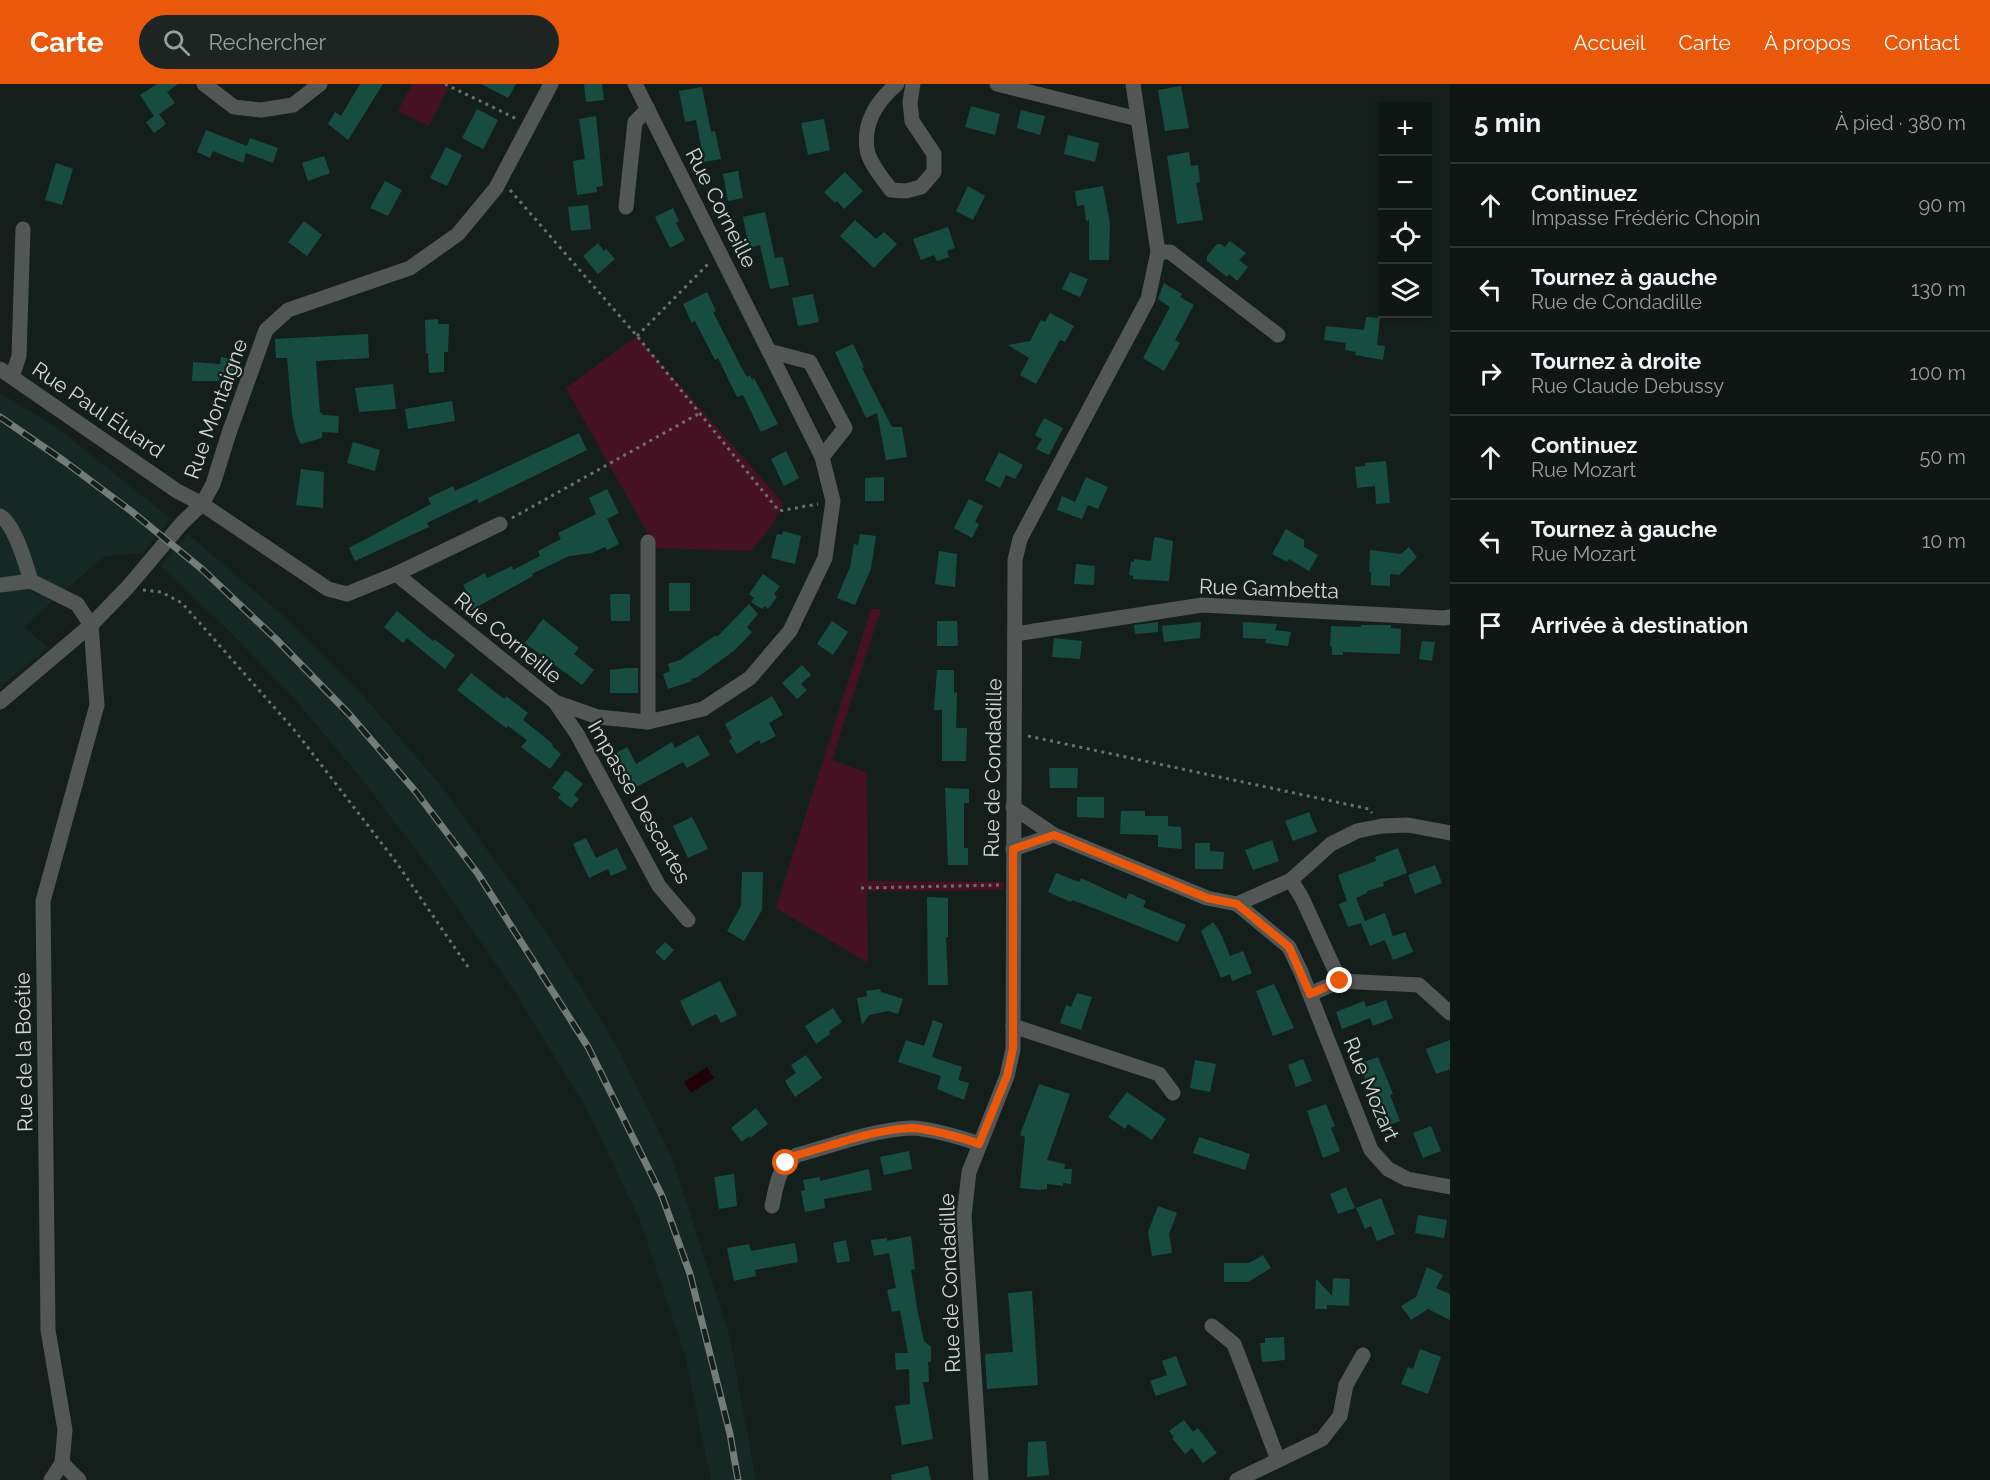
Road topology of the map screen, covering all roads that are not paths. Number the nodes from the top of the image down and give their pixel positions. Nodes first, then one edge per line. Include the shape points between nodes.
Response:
1 (204, 84) edge
2 (320, 84) edge
3 (551, 84) edge
4 (635, 84) edge
5 (897, 84) edge
6 (913, 84) edge
7 (998, 84) edge
8 (1133, 84) edge
9 (648, 109) junction
10 (1138, 119) junction
11 (626, 207) dead end
12 (23, 229) dead end
13 (1158, 252) junction
14 (1278, 335) dead end
15 (769, 351) junction
16 (6, 373) edge
17 (822, 457) junction
18 (202, 504) junction
19 (0, 516) edge
20 (500, 525) road end
21 (648, 542) dead end
22 (396, 574) junction
23 (32, 581) junction
24 (0, 585) edge
25 (1450, 617) edge
26 (91, 625) junction
27 (1015, 634) junction
28 (0, 702) edge
29 (555, 702) junction
30 (648, 722) junction
31 (1013, 807) junction
32 (1450, 833) edge
33 (1054, 835) junction
34 (1013, 849) junction
35 (1290, 880) junction
36 (1237, 904) junction
37 (688, 920) dead end
38 (1340, 981) junction
39 (1310, 994) junction
40 (1446, 1011) edge
41 (1013, 1026) junction
42 (1173, 1093) dead end
43 (979, 1144) junction
44 (1450, 1187) edge
45 (772, 1206) dead end
46 (1212, 1326) dead end
47 (1363, 1355) dead end
48 (1278, 1460) junction
49 (62, 1463) junction
50 (51, 1480) edge
51 (79, 1480) edge
52 (981, 1480) edge
53 (1237, 1480) edge

1 - 2 street via 234,107 261,110 293,105
3 - 18 street, Rue Montaigne via 496,188 458,234 410,268 288,310 266,330 213,484
4 - 9 street, Rue Corneille
5 - 6 street via 869,117 867,150 891,190 906,191 921,188 934,171 934,154 912,121
7 - 10 street
8 - 10 street, Rue de Condadille
9 - 11 street via 635,122
9 - 15 street, Rue Corneille
10 - 13 street, Rue de Condadille
12 - 16 street via 20,356
13 - 14 street via 1170,252
13 - 27 street, Rue de Condadille via 1148,298 1020,539 1014,560
15 - 17 street, Rue Corneille
15 - 17 street via 810,362 845,428
16 - 18 street, Rue Paul Éluard via 177,491
17 - 30 street, Rue Corneille via 833,501 825,558 790,631 750,678 703,709
18 - 22 street via 328,589 347,594
18 - 26 street, Rue Montaigne
19 - 23 street via 17,542
20 - 22 street
21 - 30 street
22 - 29 street, Rue Corneille
23 - 24 street
23 - 26 street via 77,604
25 - 27 street, Rue Gambetta via 1202,605
26 - 28 street, Rue Montaigne
26 - 49 street, Rue de la Boétie via 97,705 43,901 48,1330 65,1430
27 - 31 street, Rue de Condadille
29 - 30 street, Rue Corneille via 598,717
29 - 37 street, Impasse Descartes via 577,734 658,886
31 - 33 street
31 - 34 street, Rue de Condadille
32 - 35 street via 1408,825 1357,831 1331,844
33 - 34 street
33 - 36 street via 1207,898
34 - 41 street, Rue de Condadille
35 - 36 street
35 - 38 street
36 - 39 street, Rue Mozart via 1289,947
38 - 39 street
38 - 40 street via 1419,985
39 - 44 street, Rue Mozart via 1371,1150 1388,1169 1407,1179
41 - 42 street via 1159,1074
41 - 43 street, Rue de Condadille via 1007,1076
43 - 45 street via 913,1128 883,1131 797,1155 780,1173
43 - 52 street, Rue de Condadille via 969,1172 964,1216
46 - 48 street via 1234,1344
47 - 48 street via 1346,1385 1340,1416 1322,1439
48 - 53 street
49 - 50 street, Rue de la Boétie
49 - 51 street

